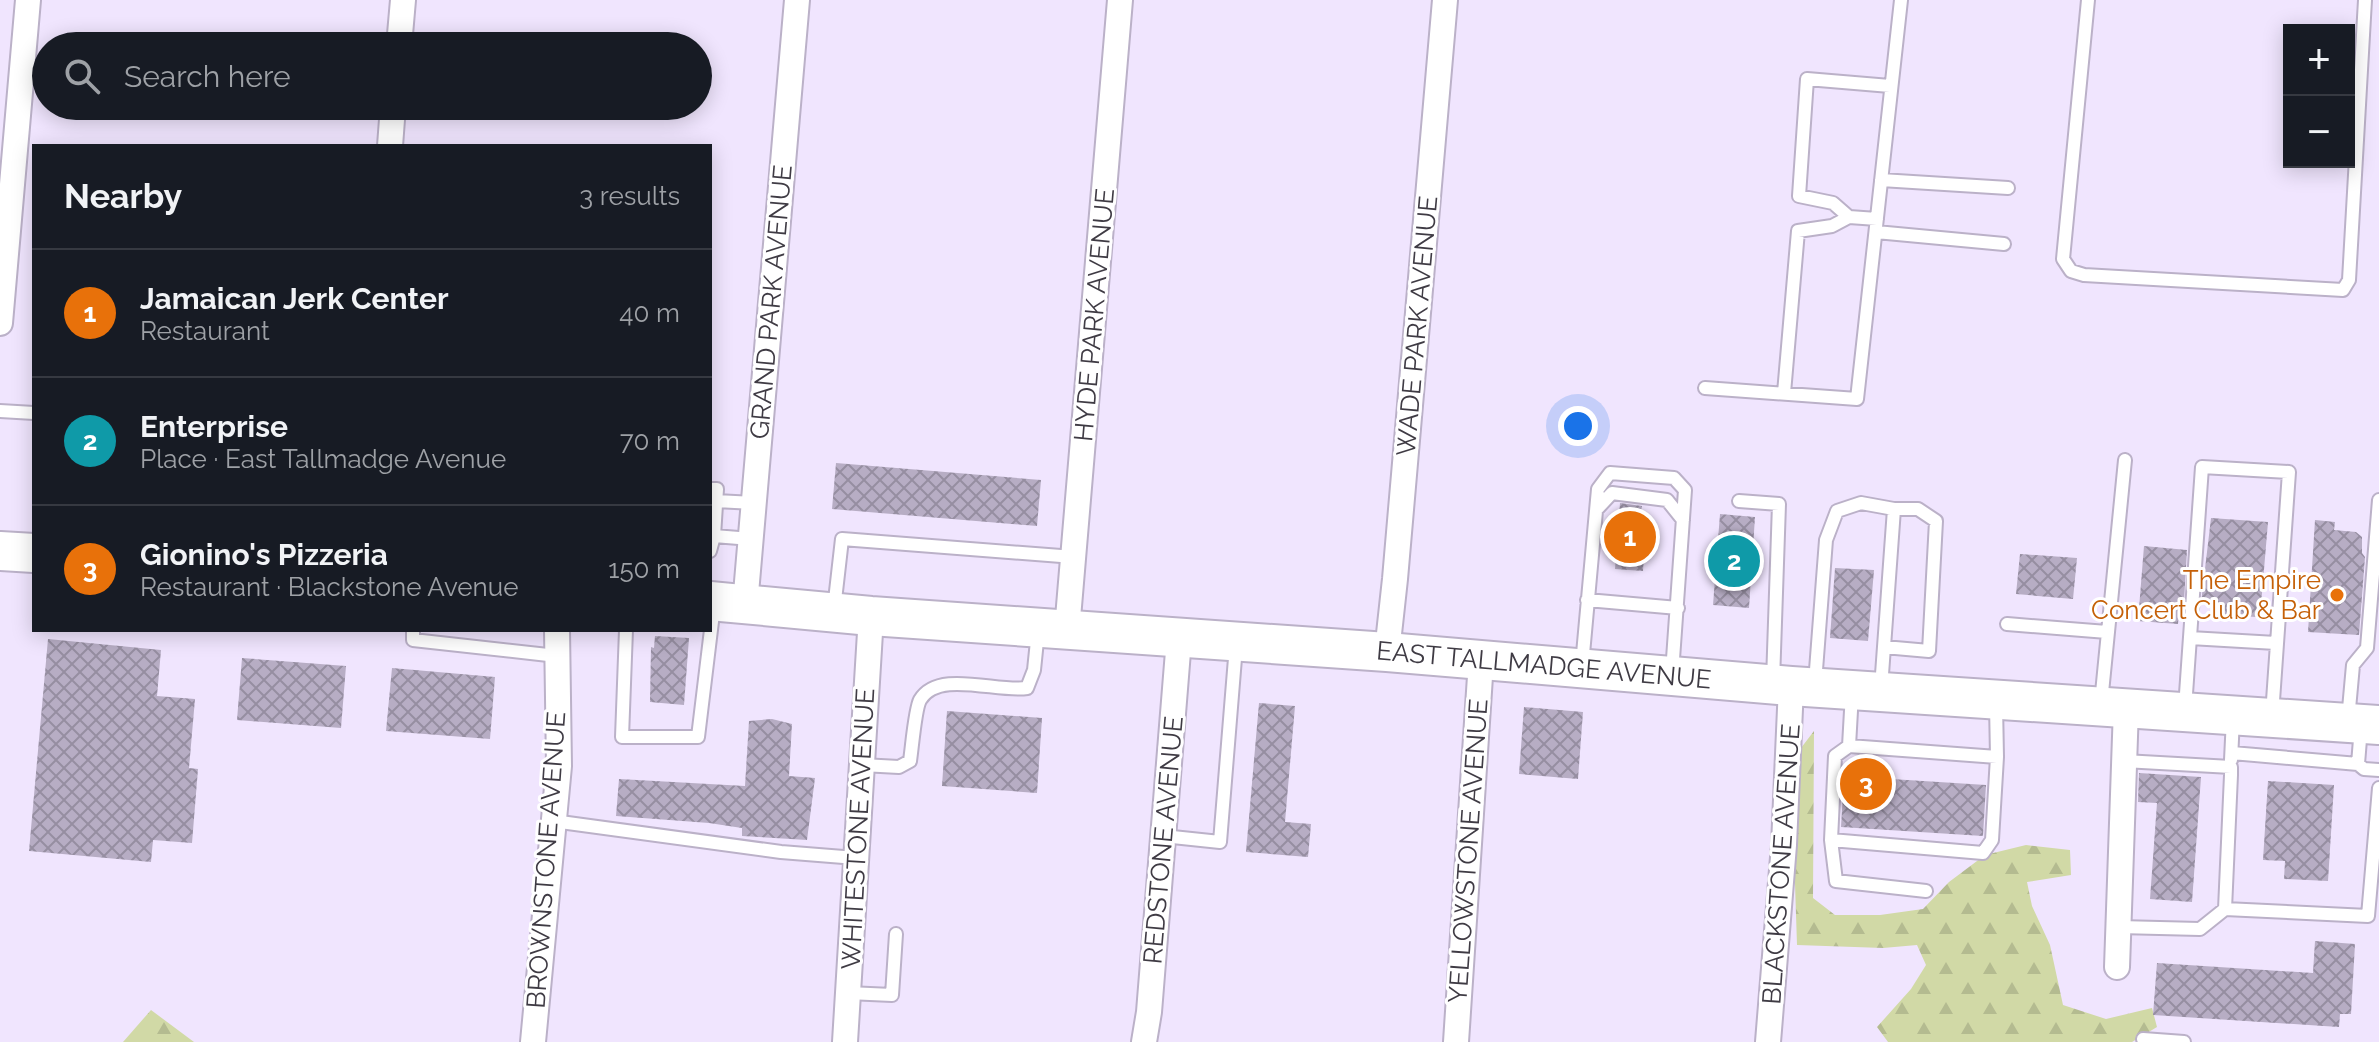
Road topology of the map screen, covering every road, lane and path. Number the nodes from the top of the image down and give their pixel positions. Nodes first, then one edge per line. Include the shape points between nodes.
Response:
1 (28, 0) edge
2 (403, 0) edge
3 (797, 0) edge
4 (1120, 0) edge
5 (1445, 0) edge
6 (1901, 0) edge
7 (2088, 0) edge
8 (2365, 0) edge
9 (400, 32) edge
10 (1890, 86) junction
11 (392, 120) edge
12 (390, 144) edge
13 (1881, 180) junction
14 (2008, 188) dead end
15 (1849, 217) junction
16 (1877, 226) junction
17 (2004, 244) dead end
18 (0, 323) edge
19 (1705, 388) dead end
20 (1784, 393) junction
21 (0, 411) edge
22 (32, 413) edge
23 (2125, 460) dead end
24 (713, 495) edge
25 (2379, 500) edge
26 (1739, 501) dead end
27 (754, 503) junction
28 (1597, 509) junction
29 (1894, 509) junction
30 (1683, 520) junction
31 (713, 528) edge
32 (751, 539) junction
33 (0, 551) edge
34 (32, 553) edge
35 (1074, 557) junction
36 (1587, 600) junction
37 (723, 602) edge
38 (1678, 608) junction
39 (834, 613) junction
40 (871, 616) junction
41 (2007, 624) dead end
42 (1053, 628) junction
43 (413, 632) edge
44 (557, 632) edge
45 (626, 632) edge
46 (2107, 632) junction
47 (2190, 638) junction
48 (1179, 639) junction
49 (1236, 642) junction
50 (2276, 643) junction
51 (1884, 647) junction
52 (1387, 652) junction
53 (557, 656) junction
54 (1481, 661) junction
55 (1581, 669) junction
56 (1672, 676) junction
57 (1793, 686) junction
58 (1867, 691) junction
59 (1996, 699) junction
60 (2114, 707) junction
61 (2185, 712) junction
62 (2233, 715) junction
63 (2272, 718) junction
64 (2363, 724) edge
65 (1849, 746) junction
66 (2232, 753) junction
67 (1997, 757) junction
68 (2124, 761) junction
69 (2358, 764) junction
70 (862, 765) junction
71 (2231, 767) junction
72 (2379, 770) edge
73 (2379, 788) edge
74 (553, 821) junction
75 (1163, 836) junction
76 (1831, 840) junction
77 (856, 858) junction
78 (1926, 891) dead end
79 (2225, 909) junction
80 (2119, 927) junction
81 (896, 934) dead end
82 (2117, 967) dead end
83 (848, 993) junction
84 (2143, 1039) dead end
85 (533, 1042) edge
86 (845, 1042) edge
87 (1144, 1042) edge
88 (1456, 1042) edge
89 (1768, 1042) edge
90 (2184, 1042) edge

1 - 18 street
2 - 9 street
3 - 27 street, GRAND PARK AVENUE
4 - 35 street, HYDE PARK AVENUE
5 - 52 street, WADE PARK AVENUE
6 - 10 lane
7 - 8 lane via 2063,259 2071,271 2343,290 2349,280
10 - 13 lane
10 - 15 lane via 1807,79 1799,196 1833,203
11 - 12 street
13 - 14 lane
13 - 16 lane
15 - 16 lane
15 - 20 lane via 1832,226 1798,231
16 - 17 lane
16 - 20 lane via 1857,399
19 - 20 lane
21 - 22 lane
23 - 46 lane
24 - 27 lane
24 - 31 lane
25 - 64 lane via 2367,648 2353,665
26 - 57 lane via 1779,504
27 - 32 street, GRAND PARK AVENUE
28 - 30 lane via 1612,493 1654,497 1667,500
28 - 30 lane via 1598,489 1610,473 1674,478 1685,490
28 - 36 lane
29 - 51 lane
29 - 51 lane via 1918,509 1936,521 1929,651
29 - 57 lane via 1861,503 1837,511
30 - 38 lane
31 - 32 lane
32 - 37 street, GRAND PARK AVENUE
33 - 34 main road
35 - 39 lane via 842,539
35 - 42 street, HYDE PARK AVENUE
36 - 38 lane
36 - 55 lane
37 - 39 main road, EAST TALLMADGE AVENUE
37 - 45 lane via 698,737 622,737
38 - 56 lane
39 - 40 main road, EAST TALLMADGE AVENUE
40 - 42 main road, EAST TALLMADGE AVENUE
40 - 70 street, WHITESTONE AVENUE
41 - 46 lane
42 - 48 main road, EAST TALLMADGE AVENUE
42 - 70 lane via 1027,688 947,683 929,690 919,702 910,761 899,767
43 - 53 lane via 413,640
44 - 53 street, BROWNSTONE AVENUE
46 - 60 lane
47 - 50 lane
47 - 50 lane via 2202,467 2216,467 2289,472
47 - 61 lane
48 - 49 main road, EAST TALLMADGE AVENUE
48 - 75 street, REDSTONE AVENUE
49 - 52 main road, EAST TALLMADGE AVENUE
49 - 75 lane via 1220,842
50 - 63 lane
51 - 58 lane
52 - 54 main road, EAST TALLMADGE AVENUE
53 - 74 street, BROWNSTONE AVENUE via 559,766
54 - 55 main road, EAST TALLMADGE AVENUE
54 - 88 street, YELLOWSTONE AVENUE
55 - 56 main road, EAST TALLMADGE AVENUE
56 - 57 main road, EAST TALLMADGE AVENUE
57 - 58 main road, EAST TALLMADGE AVENUE
57 - 89 street, BLACKSTONE AVENUE
58 - 59 main road, EAST TALLMADGE AVENUE
58 - 65 lane
59 - 60 main road, EAST TALLMADGE AVENUE
59 - 67 lane
60 - 61 main road, EAST TALLMADGE AVENUE
60 - 68 street
61 - 62 main road, EAST TALLMADGE AVENUE
62 - 63 main road, EAST TALLMADGE AVENUE
62 - 66 lane
63 - 64 main road, EAST TALLMADGE AVENUE
64 - 69 lane
65 - 67 lane
65 - 76 lane via 1835,756
66 - 69 lane
66 - 71 lane
67 - 76 lane via 1992,840 1983,853
68 - 71 lane
68 - 80 street
69 - 72 lane
70 - 77 street, WHITESTONE AVENUE
71 - 79 lane
73 - 79 lane via 2368,916
74 - 77 lane
74 - 85 street, BROWNSTONE AVENUE
75 - 87 street, REDSTONE AVENUE
76 - 78 lane via 1836,881
77 - 83 street, WHITESTONE AVENUE
79 - 80 lane via 2200,929
80 - 82 street
81 - 83 lane via 892,995
83 - 86 street, WHITESTONE AVENUE
84 - 90 lane

